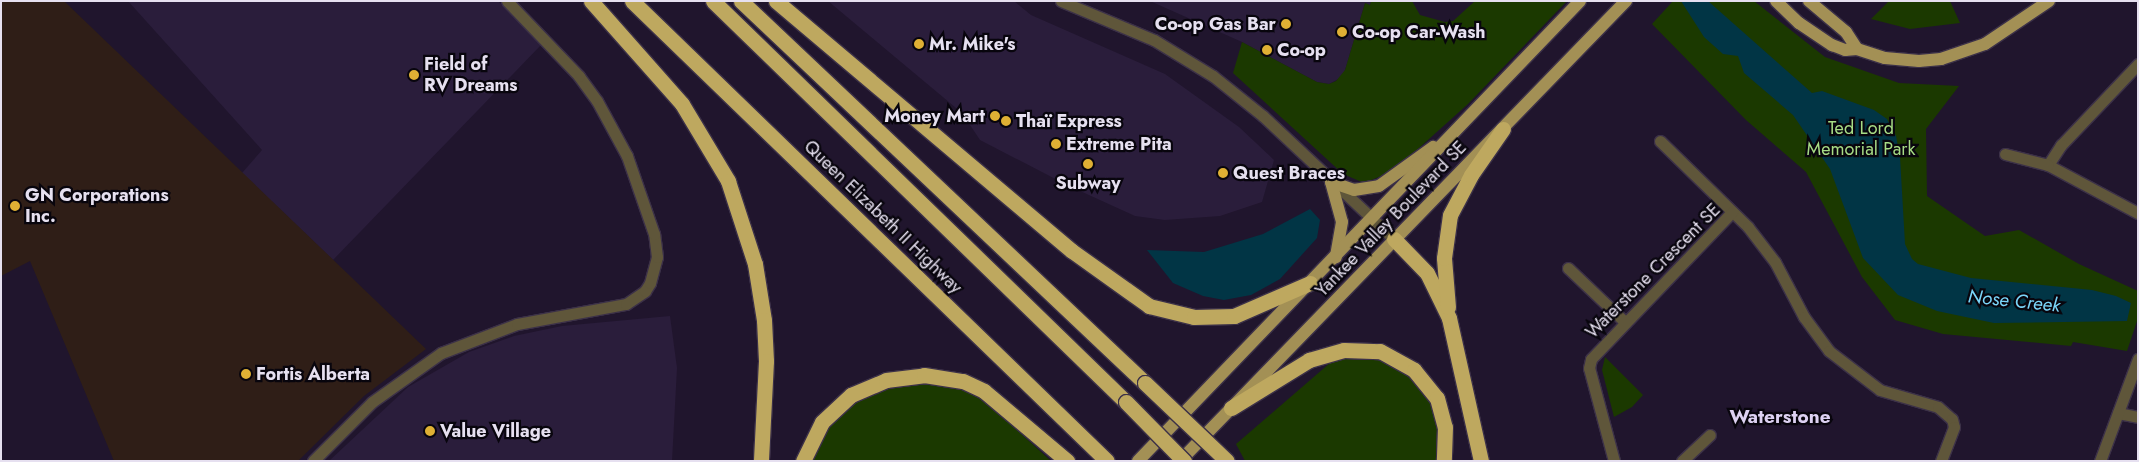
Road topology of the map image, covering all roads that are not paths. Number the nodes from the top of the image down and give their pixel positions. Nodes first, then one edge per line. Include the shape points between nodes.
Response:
1 (507, 1) edge
2 (591, 1) edge
3 (632, 1) edge
4 (713, 1) edge
5 (740, 1) edge
6 (776, 1) edge
7 (1061, 1) edge
8 (1580, 1) edge
9 (1626, 1) edge
10 (1776, 1) edge
11 (1809, 1) edge
12 (2048, 1) edge
13 (1857, 49) junction
14 (2138, 64) edge
15 (1463, 125) junction
16 (1503, 129) junction
17 (1660, 141) dead end
18 (2005, 154) dead end
19 (2048, 165) junction
20 (1331, 182) junction
21 (1732, 212) junction
22 (2138, 213) edge
23 (1372, 219) junction
24 (1394, 239) junction
25 (1336, 257) junction
26 (1568, 268) dead end
27 (1310, 283) junction
28 (1449, 318) junction
29 (1625, 322) junction
30 (2138, 359) edge
31 (1231, 408) junction
32 (2118, 413) junction
33 (2138, 417) edge
34 (1710, 435) dead end
35 (1064, 458) edge
36 (313, 461) edge
37 (761, 461) edge
38 (803, 461) edge
39 (1107, 461) edge
40 (1138, 461) edge
41 (1180, 461) edge
42 (1184, 461) edge
43 (1227, 461) edge
44 (1444, 461) edge
45 (1481, 461) edge
46 (1614, 461) edge
47 (1682, 461) edge
48 (1941, 461) edge
49 (2100, 461) edge

1 - 36 street via 579,76 611,125 646,204 657,257 653,277 645,292 626,304 516,324 441,353 372,402
2 - 37 highway via 682,104 728,181 755,264 764,320 766,361
3 - 39 highway, Queen Elizabeth II Highway
4 - 42 highway, Queen Elizabeth II Highway, bridge
5 - 43 highway, bridge
6 - 27 highway via 1072,251 1149,306 1194,317 1234,316
7 - 20 street via 1154,40 1213,76 1263,116
8 - 15 main road, Yankee Valley Boulevard SE
9 - 16 main road, Yankee Valley Boulevard SE
10 - 13 main road via 1832,45 1845,50
11 - 13 main road via 1846,32
12 - 13 main road via 1985,44 1941,59 1902,61
14 - 19 street via 2060,145
15 - 20 main road via 1379,186 1354,190
15 - 23 main road, Yankee Valley Boulevard SE
16 - 24 main road, Yankee Valley Boulevard SE
16 - 28 highway via 1471,175 1450,215 1444,258
17 - 21 street
18 - 19 street
19 - 22 street
20 - 23 street
20 - 25 main road via 1342,222
21 - 29 street, Waterstone Crescent SE
21 - 48 street, Waterstone Crescent SE via 1775,262 1804,316 1829,351 1880,390 1938,407 1952,419 1954,427
23 - 24 street
23 - 25 main road, Yankee Valley Boulevard SE
24 - 28 highway via 1427,273
24 - 31 main road, Yankee Valley Boulevard SE
25 - 27 main road, Yankee Valley Boulevard SE
26 - 29 street
27 - 40 main road, Yankee Valley Boulevard SE
28 - 45 highway
29 - 46 street, Waterstone Crescent SE via 1594,354 1589,368
30 - 32 street
31 - 41 main road, Yankee Valley Boulevard SE
31 - 44 highway via 1309,360 1344,350 1380,351 1414,370 1437,398 1445,428
32 - 33 street
32 - 49 street
34 - 47 street
35 - 38 highway via 984,391 945,377 906,376 869,385 835,408 811,440

